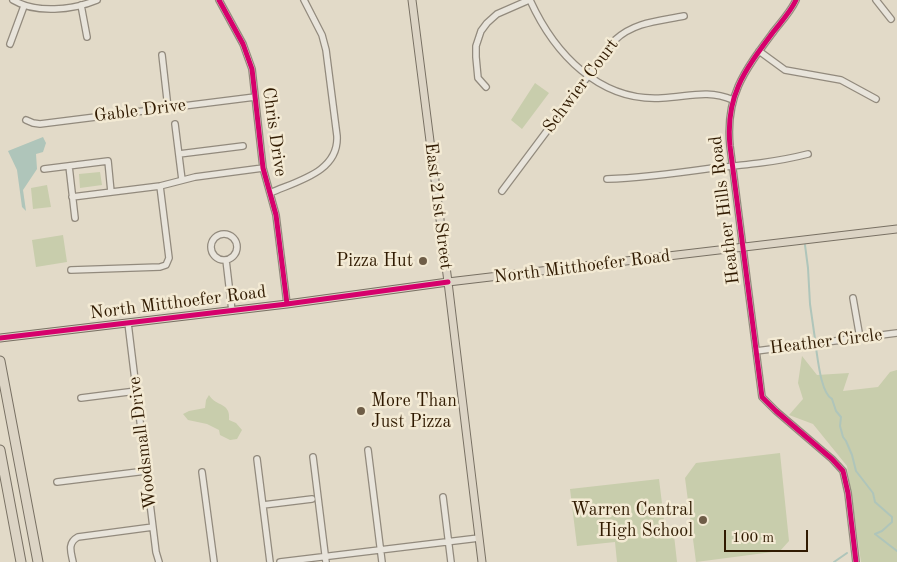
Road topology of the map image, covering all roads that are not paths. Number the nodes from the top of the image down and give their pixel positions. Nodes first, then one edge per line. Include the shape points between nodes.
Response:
1 (13, 0) edge
2 (97, 0) edge
3 (304, 0) edge
4 (412, 0) edge
5 (530, 0) edge
6 (796, 0) edge
7 (876, 0) edge
8 (222, 1) edge
9 (81, 5) junction
10 (24, 6) junction
11 (684, 16) dead end
12 (891, 19) dead end
13 (87, 37) dead end
14 (10, 44) dead end
15 (759, 52) junction
16 (162, 55) dead end
17 (587, 76) junction
18 (486, 87) dead end
19 (255, 96) junction
20 (876, 99) dead end
21 (733, 100) junction
22 (168, 108) junction
23 (26, 120) dead end
24 (175, 124) dead end
25 (243, 146) dead end
26 (179, 154) junction
27 (808, 154) dead end
28 (68, 166) junction
29 (732, 166) junction
30 (263, 168) junction
31 (44, 169) dead end
32 (607, 178) dead end
33 (182, 180) junction
34 (160, 186) junction
35 (111, 192) junction
36 (270, 192) junction
37 (502, 192) dead end
38 (72, 197) junction
39 (75, 218) dead end
40 (897, 230) edge
41 (742, 248) junction
42 (226, 260) junction
43 (71, 270) dead end
44 (448, 282) junction
45 (853, 298) dead end
46 (287, 304) junction
47 (232, 311) junction
48 (128, 323) junction
49 (897, 333) edge
50 (0, 338) edge
51 (860, 338) junction
52 (756, 351) junction
53 (0, 361) edge
54 (136, 391) junction
55 (81, 398) dead end
56 (0, 450) edge
57 (368, 450) dead end
58 (313, 457) dead end
59 (257, 459) dead end
60 (146, 471) junction
61 (202, 472) dead end
62 (57, 482) dead end
63 (443, 498) dead end
64 (312, 499) dead end
65 (263, 505) junction
66 (153, 527) junction
67 (479, 538) junction
68 (448, 542) junction
69 (381, 550) junction
70 (326, 559) edge
71 (22, 562) edge
72 (38, 562) edge
73 (73, 562) edge
74 (159, 562) edge
75 (214, 562) edge
76 (270, 562) edge
77 (280, 562) edge
78 (382, 562) edge
79 (451, 562) edge
80 (482, 562) edge
81 (856, 562) edge

1 - 10 street
2 - 9 street
3 - 36 street via 326,50 337,146 333,158 320,171
4 - 44 main road, East 21st Street
5 - 17 street via 549,34
5 - 18 street via 497,14 481,32 476,57 478,78
6 - 15 street, Heather Hills Road
7 - 12 street
8 - 19 street, Chris Drive via 247,54
9 - 10 street via 48,9
9 - 13 street
10 - 14 street
11 - 17 street, Schwier Court via 645,23 626,31 613,41
15 - 20 street via 785,70 834,78
15 - 21 street, Heather Hills Road via 744,72
16 - 22 street
17 - 21 street via 612,90 636,97 707,93
17 - 37 street, Schwier Court
19 - 22 street, Gable Drive
19 - 30 street, Chris Drive
21 - 29 street, Heather Hills Road via 728,132
22 - 23 street, Gable Drive via 40,124
24 - 26 street
25 - 26 street
26 - 33 street
27 - 29 street
28 - 31 street
28 - 35 street via 108,161
28 - 38 street
29 - 32 street
29 - 41 street, Heather Hills Road
30 - 33 street
30 - 36 street, Chris Drive
33 - 34 street
34 - 35 street
34 - 43 street via 170,258 166,265
35 - 38 street
36 - 46 street, Chris Drive
38 - 39 street
40 - 41 main road, North Mitthoefer Road
41 - 44 main road, North Mitthoefer Road
41 - 52 street, Heather Hills Road
42 - 42 street via 217,258 212,250 215,239 224,234 233,238 237,246 234,256
42 - 47 street
44 - 46 main road, North Mitthoefer Road
44 - 67 main road, East 21st Street
45 - 51 street
46 - 47 main road, North Mitthoefer Road
47 - 48 main road, North Mitthoefer Road
48 - 50 main road, North Mitthoefer Road
48 - 54 street, Woodsmall Drive
49 - 51 street, Heather Circle
51 - 52 street, Heather Circle
52 - 81 street, Heather Hills Road via 761,394 767,404 843,471
53 - 72 highway
54 - 55 street
54 - 60 street, Woodsmall Drive
56 - 71 highway
57 - 69 street
58 - 70 street
59 - 65 street
60 - 62 street
60 - 66 street, Woodsmall Drive
61 - 75 street
63 - 68 street
64 - 65 street
65 - 76 street
66 - 73 street via 78,537 72,540 70,547
66 - 74 street, Woodsmall Drive
67 - 68 street
67 - 80 main road, East 21st Street
68 - 69 street
68 - 79 street
69 - 70 street
69 - 78 street
70 - 77 street

